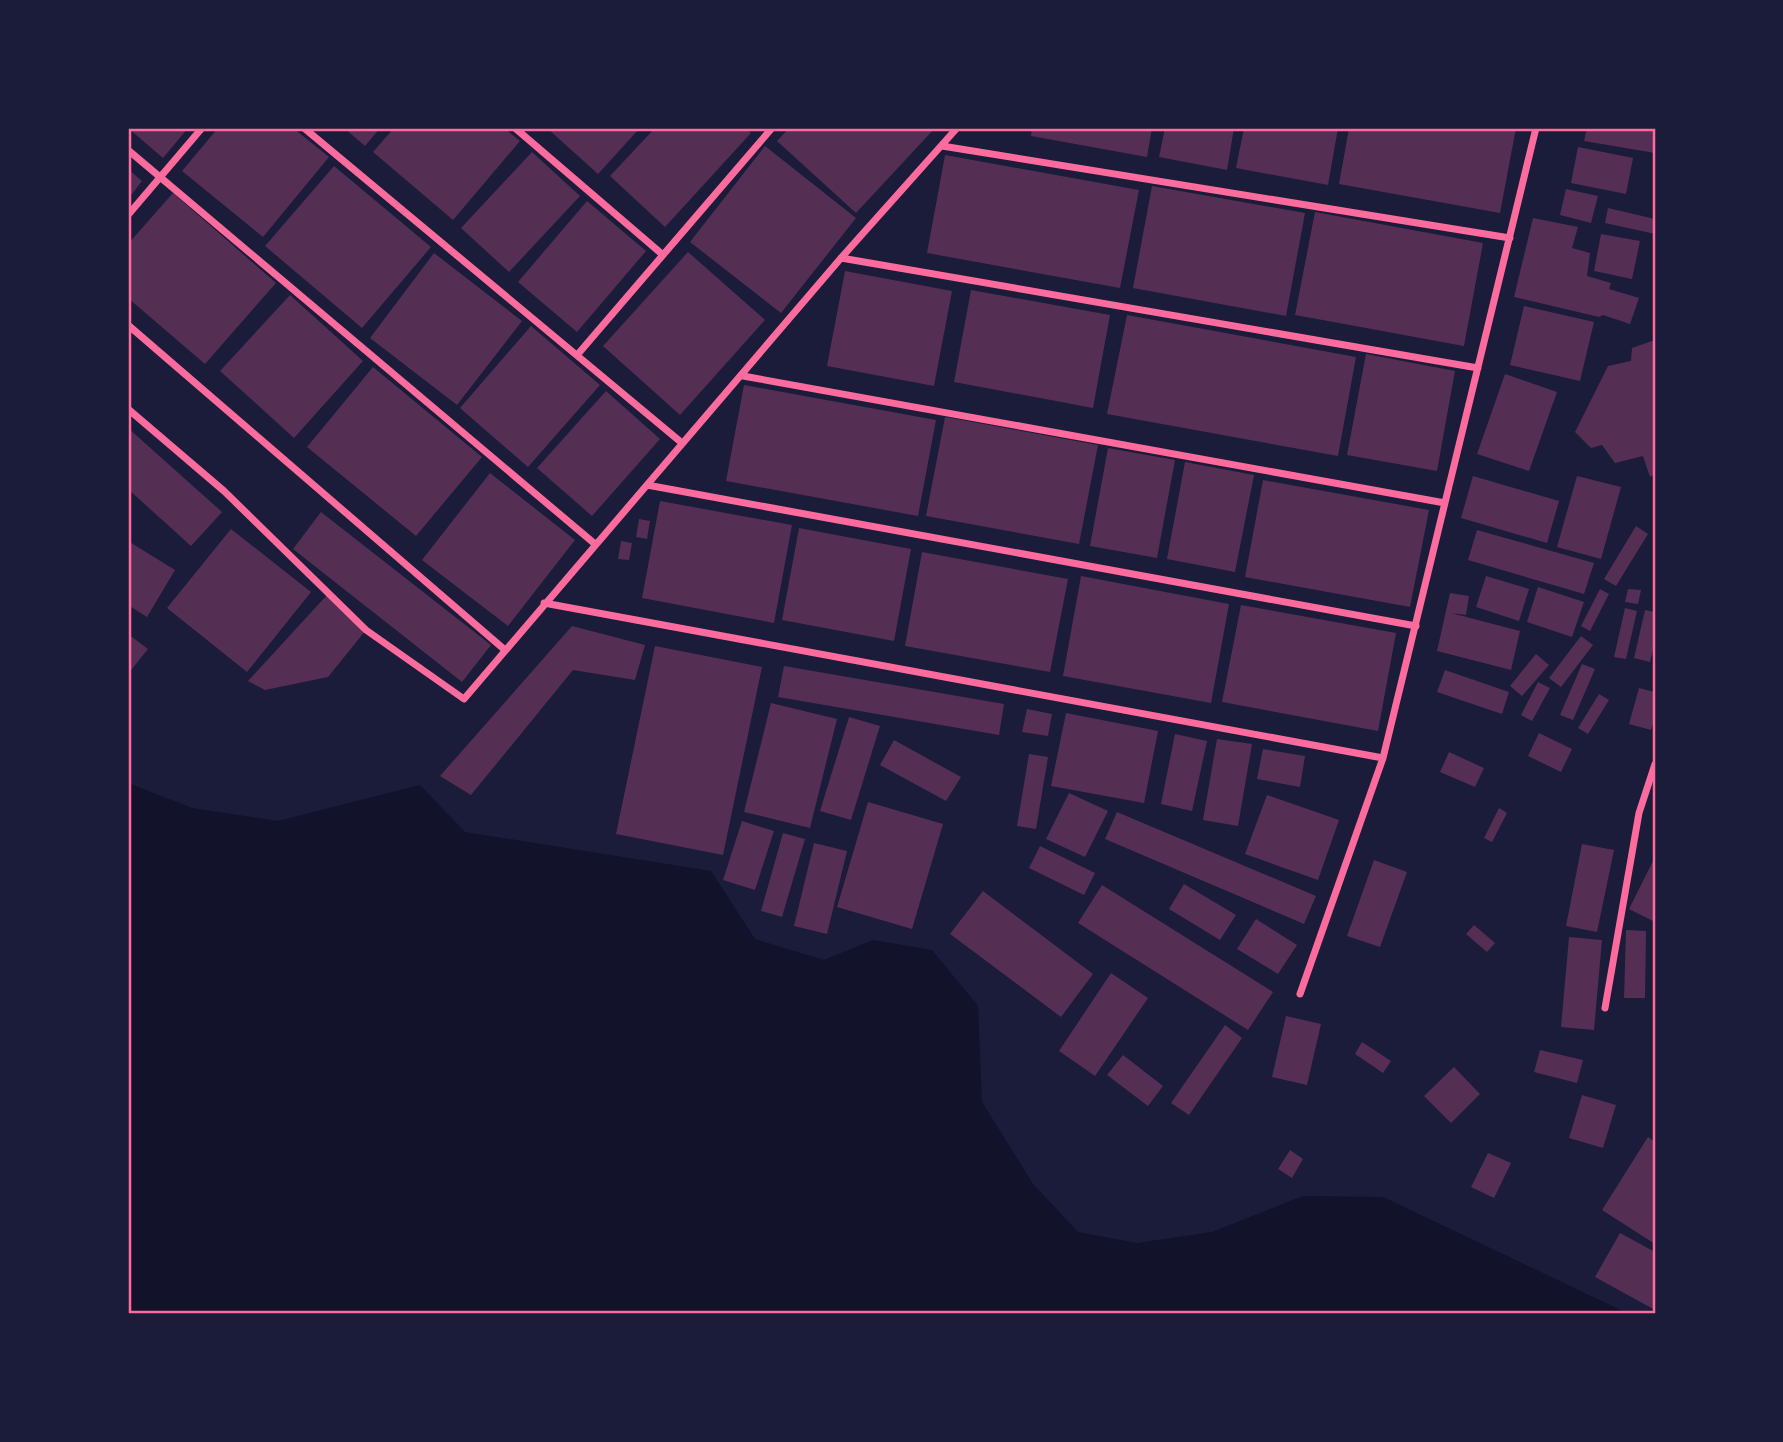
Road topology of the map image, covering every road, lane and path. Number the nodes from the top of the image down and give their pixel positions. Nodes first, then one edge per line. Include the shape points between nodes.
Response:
1 (202, 128) edge
2 (304, 128) edge
3 (515, 128) edge
4 (957, 128) edge
5 (1536, 128) edge
6 (768, 129) edge
7 (942, 146) junction
8 (128, 150) edge
9 (160, 175) junction
10 (128, 215) edge
11 (1510, 238) junction
12 (663, 255) junction
13 (841, 258) junction
14 (128, 325) edge
15 (578, 354) junction
16 (1478, 368) junction
17 (743, 376) junction
18 (128, 410) edge
19 (682, 443) junction
20 (646, 485) junction
21 (1446, 503) junction
22 (596, 544) junction
23 (544, 603) junction
24 (1416, 626) junction
25 (505, 650) junction
26 (1383, 758) junction
27 (1655, 764) edge
28 (1300, 994) dead end
29 (1605, 1008) dead end

1 - 9 street
2 - 15 street
3 - 12 street
4 - 7 street
5 - 11 street
6 - 12 street
7 - 11 street
7 - 13 street
8 - 9 street
9 - 10 street
9 - 22 street
11 - 16 street
12 - 15 street
13 - 16 street
13 - 17 street
14 - 25 street
15 - 19 street
16 - 21 street
17 - 19 street
17 - 21 street
18 - 25 street via 224,491 366,630 464,699
19 - 20 street
20 - 22 street
20 - 24 street
21 - 24 street
22 - 23 street
23 - 25 street
23 - 26 street
24 - 26 street
26 - 28 street
27 - 29 street via 1639,813

